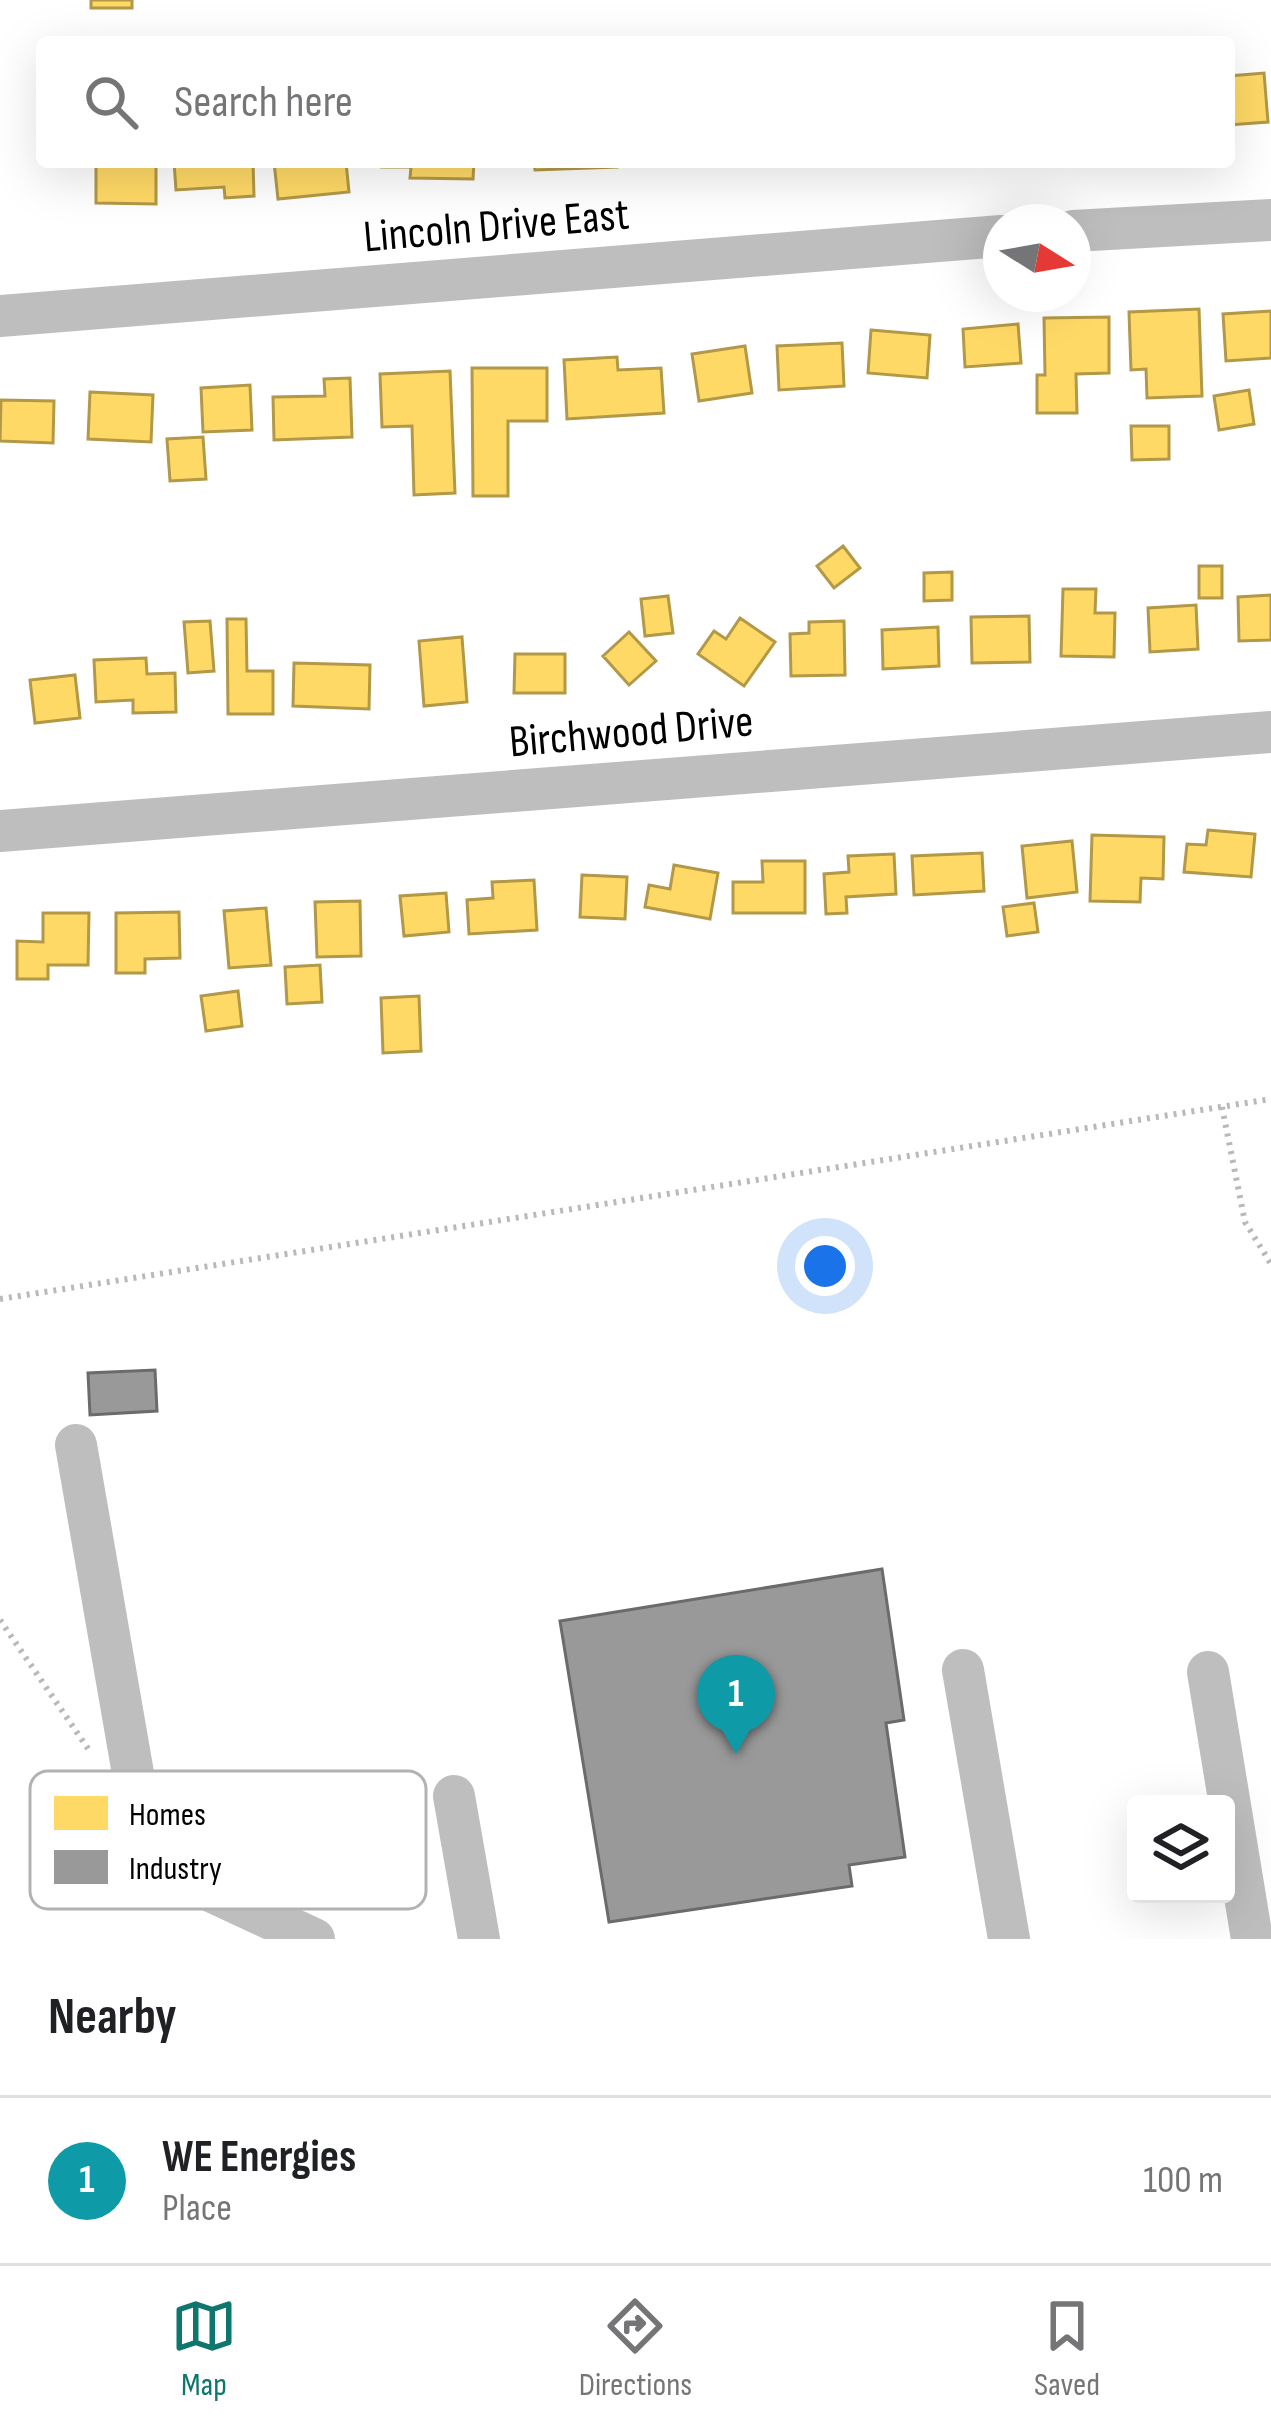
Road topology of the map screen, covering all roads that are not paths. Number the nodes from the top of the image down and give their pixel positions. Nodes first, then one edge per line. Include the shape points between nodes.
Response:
1 (1271, 220) edge
2 (1091, 230) edge
3 (983, 237) edge
4 (0, 316) edge
5 (1271, 732) edge
6 (0, 831) edge
7 (76, 1445) dead end
8 (963, 1670) dead end
9 (1208, 1672) dead end
10 (133, 1771) edge
11 (454, 1796) dead end
12 (249, 1909) edge
13 (1251, 1932) edge
14 (314, 1939) edge
15 (479, 1939) edge
16 (1009, 1939) edge

1 - 2 street
3 - 4 street, Lincoln Drive East
5 - 6 street, Birchwood Drive
7 - 10 street
8 - 16 street
9 - 13 street
11 - 15 street
12 - 14 street

